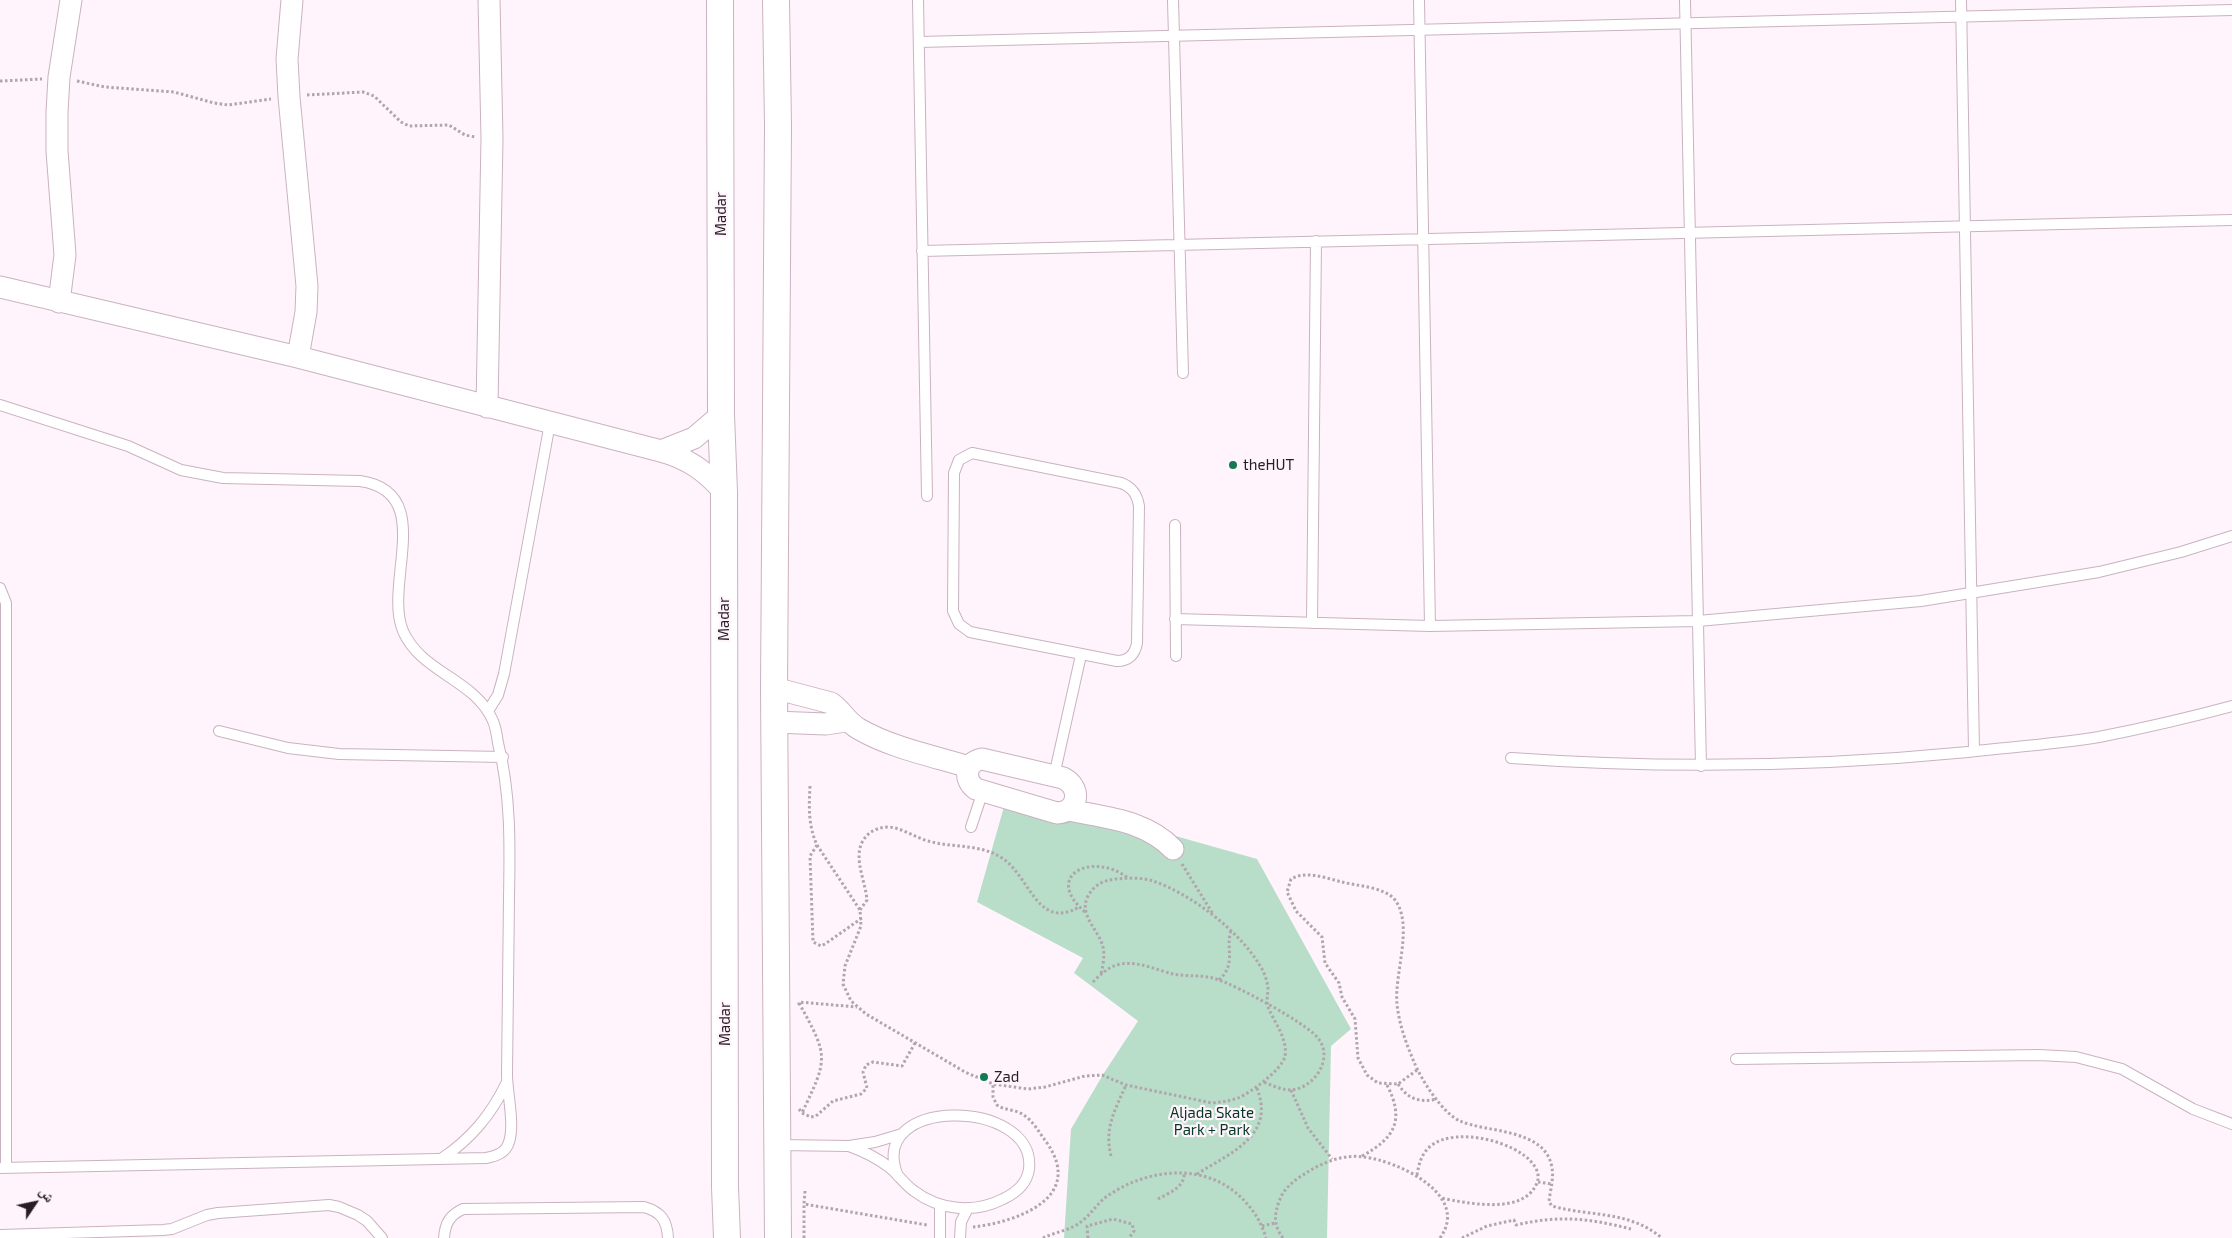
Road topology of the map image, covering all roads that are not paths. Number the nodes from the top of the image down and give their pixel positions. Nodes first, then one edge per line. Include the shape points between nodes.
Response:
1 (70, 0) edge
2 (292, 0) edge
3 (489, 0) edge
4 (720, 0) edge
5 (776, 0) edge
6 (918, 0) edge
7 (1173, 0) edge
8 (1419, 0) edge
9 (1685, 0) edge
10 (1960, 0) edge
11 (2232, 10) edge
12 (1961, 16) junction
13 (1686, 23) junction
14 (1419, 30) junction
15 (1174, 36) junction
16 (918, 42) junction
17 (2232, 220) edge
18 (1965, 226) junction
19 (1690, 232) junction
20 (1423, 239) junction
21 (1316, 241) junction
22 (1180, 244) junction
23 (922, 251) junction
24 (0, 287) edge
25 (59, 302) junction
26 (298, 358) junction
27 (1183, 373) dead end
28 (0, 405) edge
29 (487, 407) junction
30 (721, 415) junction
31 (550, 422) junction
32 (661, 450) junction
33 (724, 492) junction
34 (927, 496) dead end
35 (1175, 525) dead end
36 (2232, 536) edge
37 (0, 588) edge
38 (1971, 592) junction
39 (1175, 619) junction
40 (1698, 621) junction
41 (1312, 622) junction
42 (1430, 626) junction
43 (1081, 655) junction
44 (1176, 656) dead end
45 (774, 688) junction
46 (2232, 706) edge
47 (488, 712) junction
48 (846, 721) junction
49 (774, 722) junction
50 (219, 731) dead end
51 (1974, 751) junction
52 (503, 757) junction
53 (1511, 758) dead end
54 (1701, 766) junction
55 (969, 767) junction
56 (1054, 776) junction
57 (983, 791) junction
58 (1069, 810) junction
59 (970, 827) dead end
60 (1172, 849) road end
61 (1736, 1059) dead end
62 (507, 1082) junction
63 (2232, 1124) edge
64 (4, 1133) edge
65 (902, 1134) junction
66 (777, 1145) junction
67 (849, 1146) junction
68 (440, 1160) junction
69 (3, 1168) edge
70 (898, 1176) junction
71 (940, 1205) junction
72 (968, 1208) junction
73 (940, 1233) edge
74 (960, 1234) edge
75 (0, 1235) edge
76 (382, 1238) edge
77 (444, 1238) edge
78 (668, 1238) edge
79 (727, 1238) edge
80 (778, 1238) edge

1 - 25 street via 59,77 57,151 65,255
2 - 26 street via 287,59 288,97 307,286
3 - 29 street via 492,138
4 - 30 street, Madar
5 - 45 street
6 - 16 lane
7 - 15 lane
8 - 14 lane
9 - 13 lane
10 - 12 lane
11 - 12 lane
12 - 13 lane
12 - 18 lane
13 - 14 lane
13 - 19 lane
14 - 15 lane
14 - 20 lane
15 - 16 lane
15 - 22 lane
16 - 23 lane
17 - 18 lane
18 - 19 lane
18 - 38 lane
19 - 20 lane
19 - 40 lane
20 - 21 lane
20 - 42 lane
21 - 22 lane
21 - 41 lane
22 - 23 lane
22 - 27 lane
23 - 34 lane
24 - 25 street
25 - 26 street
26 - 29 street
28 - 47 lane via 128,446 181,470 201,475 360,481 380,486 395,500 403,518 397,598 403,631 421,657 470,691
29 - 31 street
30 - 32 street via 694,438
30 - 33 street, Madar
31 - 32 street
31 - 47 lane via 504,674 498,695
32 - 33 street via 690,462
33 - 79 street, Madar
35 - 39 lane
36 - 38 lane via 2107,570
37 - 64 lane via 6,603
38 - 40 lane via 1881,606
38 - 51 lane
39 - 41 lane
39 - 44 lane
40 - 42 lane
40 - 54 lane
41 - 42 lane
43 - 43 lane via 1123,661 1136,649 1136,494 1121,483 979,453 965,455 954,473 953,611 959,624 970,632
43 - 56 lane
45 - 48 street via 831,704 838,708
45 - 49 street
46 - 51 lane via 2097,737
47 - 52 lane
48 - 49 street via 826,724
48 - 55 street via 882,740
49 - 66 street
50 - 52 lane via 288,748 339,754
51 - 54 lane via 1838,762
52 - 62 lane via 510,826
53 - 54 lane
55 - 56 street via 982,759
55 - 57 street via 968,782
56 - 58 street via 1074,786 1076,799
57 - 58 street via 1057,813
57 - 59 lane
58 - 60 street via 1140,826 1153,831
61 - 63 lane via 2076,1057 2122,1069 2193,1109
62 - 68 lane via 487,1118 458,1148
62 - 68 lane via 510,1134 504,1151 486,1158
64 - 69 lane
65 - 67 lane
65 - 70 lane via 893,1159
65 - 72 lane via 930,1118 962,1114 987,1120 1020,1141 1029,1163 1022,1186 999,1201
66 - 67 lane
66 - 80 street
67 - 70 lane via 870,1155
68 - 69 lane
70 - 71 lane via 913,1190
71 - 72 lane
71 - 73 lane
72 - 74 lane
75 - 76 lane via 163,1230 212,1214 319,1205 339,1207 358,1215
77 - 78 lane via 447,1221 463,1209 626,1207 644,1207 658,1213 667,1225

